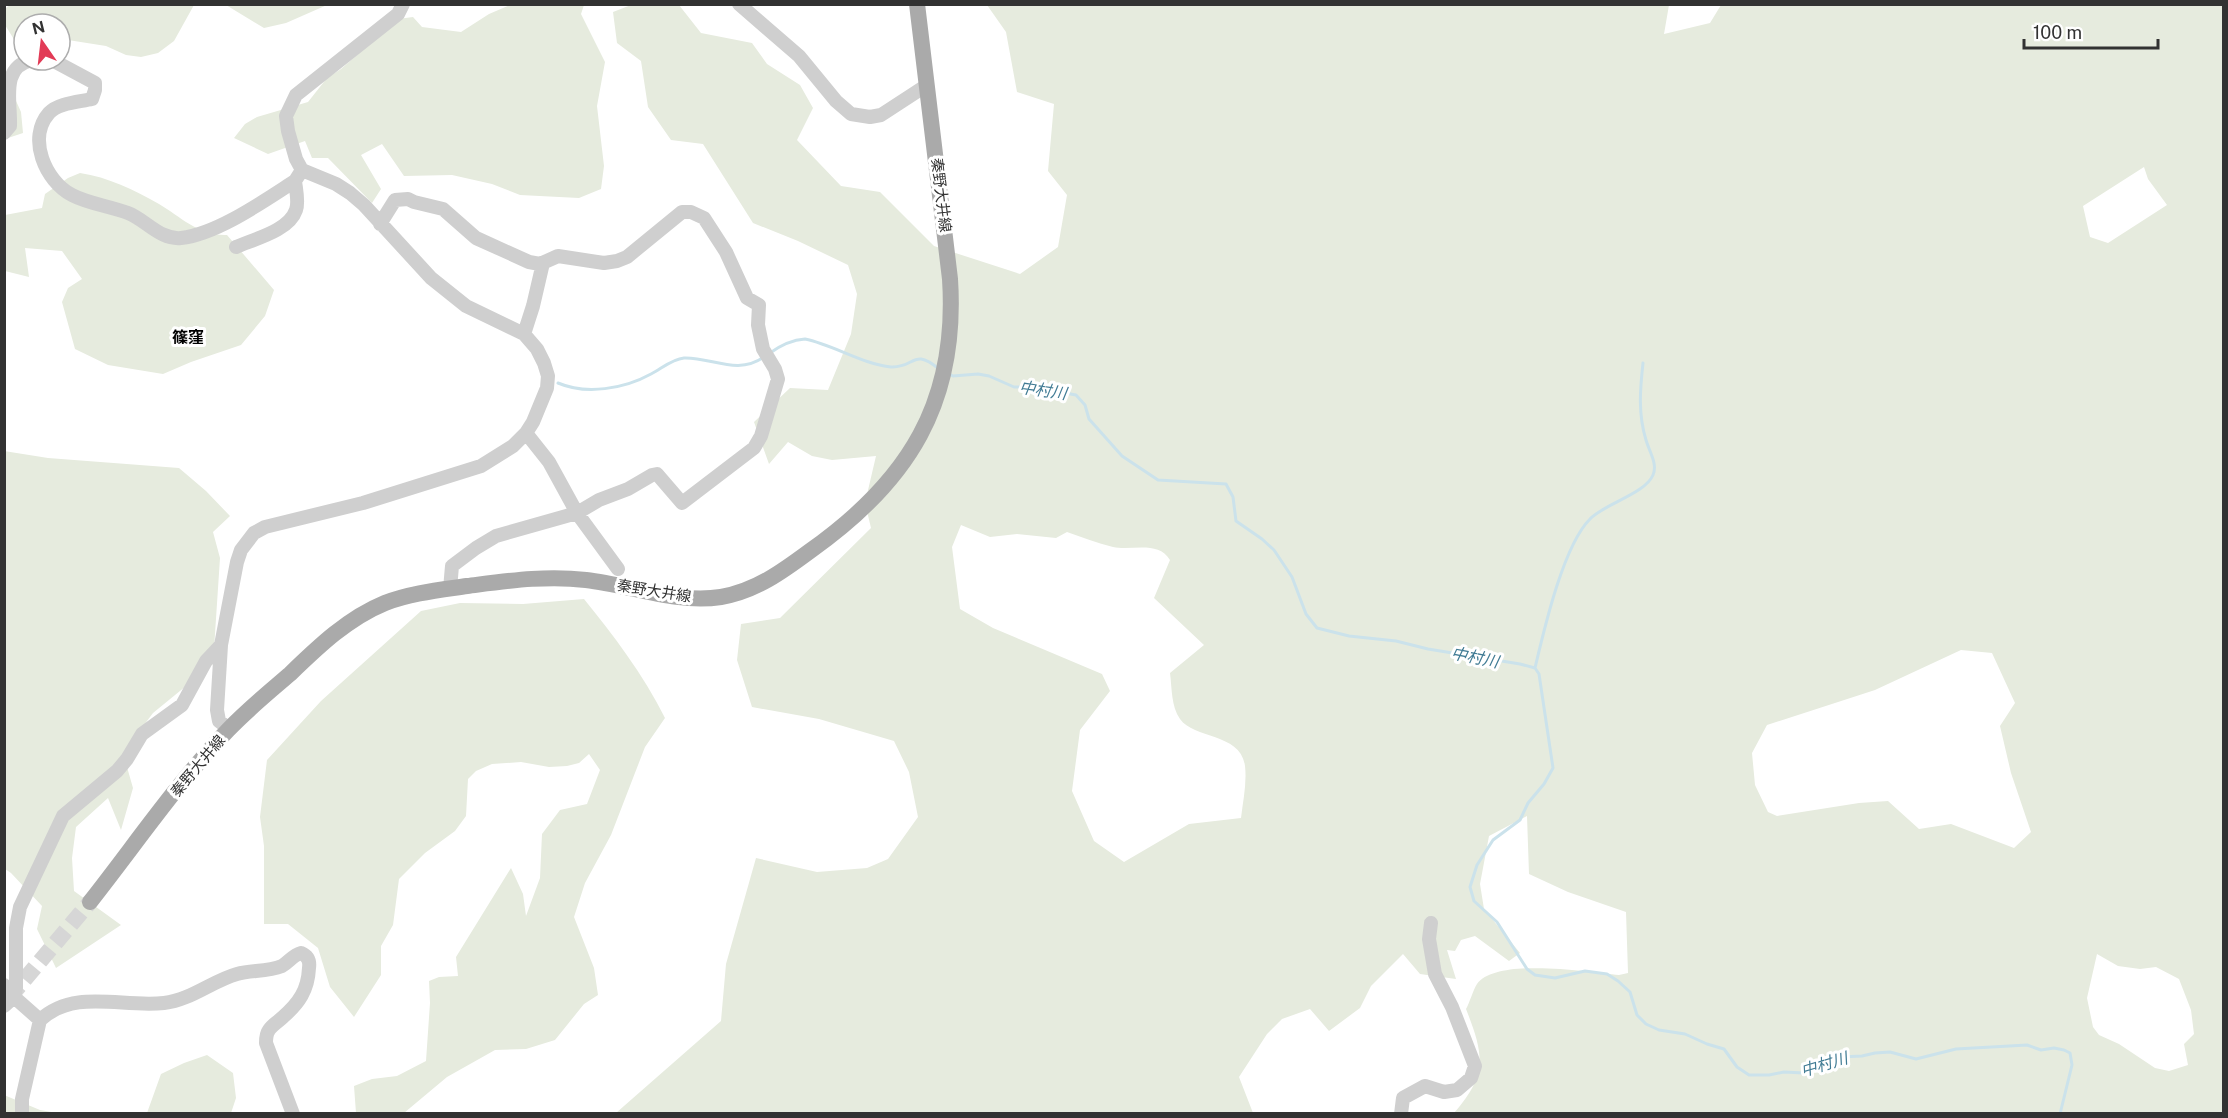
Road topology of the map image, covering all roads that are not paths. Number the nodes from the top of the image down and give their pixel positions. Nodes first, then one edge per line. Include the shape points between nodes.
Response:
1 (403, 4) edge
2 (739, 4) edge
3 (918, 4) edge
4 (72, 71) edge
5 (14, 72) edge
6 (927, 85) junction
7 (4, 133) edge
8 (298, 176) junction
9 (380, 224) junction
10 (236, 247) dead end
11 (543, 263) junction
12 (524, 334) junction
13 (526, 433) junction
14 (577, 513) junction
15 (618, 569) dead end
16 (450, 589) junction
17 (221, 645) junction
18 (229, 729) junction
19 (90, 902) tunnel mouth
20 (1431, 923) dead end
21 (4, 985) edge
22 (9, 1001) edge
23 (40, 1020) junction
24 (22, 1113) edge
25 (293, 1113) edge
26 (1401, 1113) edge

1 - 8 street via 398,14 296,95 286,116
2 - 6 street via 799,56 851,114 881,115
3 - 6 main road, 秦野大井線
4 - 8 street via 95,83 92,99 59,107 50,113 39,134 40,158 70,194 130,214 154,230 178,238 207,232
5 - 7 street via 7,84 10,126
6 - 16 main road, 秦野大井線 via 952,301 947,359 927,424 897,470 858,514 771,579 721,597 672,596 555,578
8 - 9 street via 336,184
8 - 10 street via 297,208 292,218
9 - 11 street via 395,200 408,199 443,209 477,238 509,254
9 - 12 street via 431,278 466,306
11 - 12 street
11 - 14 street via 558,256 617,261 682,212 704,218 726,252 747,298 759,304 758,325 778,379 766,424 754,448 682,503 657,474
12 - 13 street via 537,349 548,376 541,405
13 - 14 street via 549,462
13 - 17 street via 498,456 466,471 254,533 239,556
14 - 15 street
14 - 16 street via 486,541 452,566
16 - 18 main road, 秦野大井線 via 393,601 366,612 306,659
17 - 18 street via 217,710 219,720
17 - 22 street via 206,661 182,705 142,734 117,771 63,816 20,907 16,988
18 - 19 main road, 秦野大井線
20 - 26 street via 1429,939 1435,974 1463,1033 1474,1073 1457,1090 1407,1087
21 - 22 street
22 - 23 street
23 - 24 street
23 - 25 street via 82,1001 174,1001 238,974 283,965 301,953 310,962 307,987 266,1036

